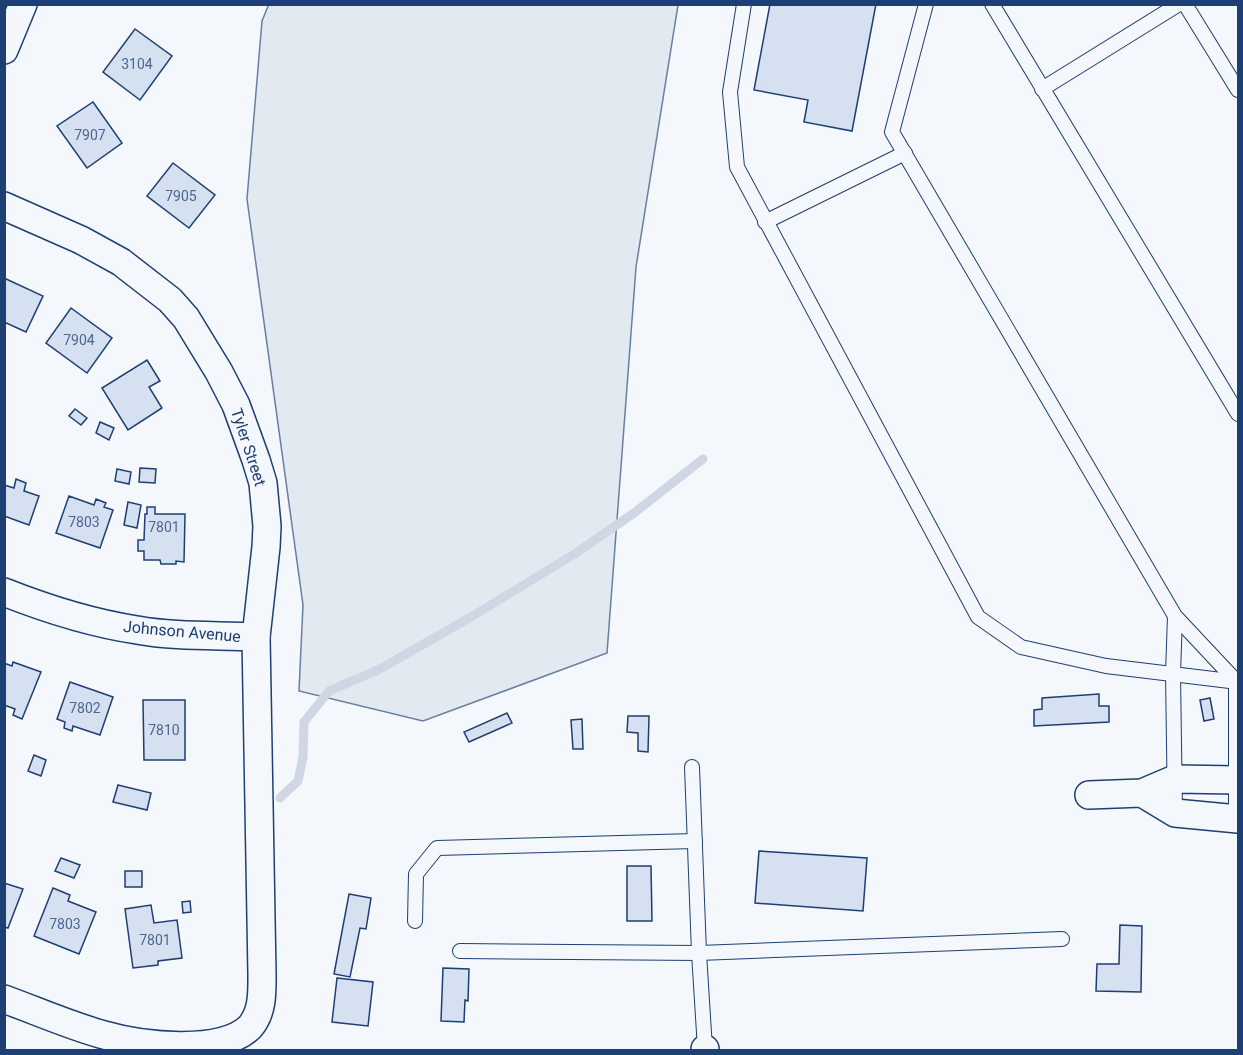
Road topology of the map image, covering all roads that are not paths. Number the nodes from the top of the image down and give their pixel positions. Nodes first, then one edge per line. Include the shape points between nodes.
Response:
1 (23, 4) edge
2 (744, 4) edge
3 (926, 4) edge
4 (992, 4) edge
5 (1179, 4) edge
6 (1185, 4) edge
7 (4, 50) edge
8 (1042, 89) junction
9 (1239, 90) edge
10 (905, 153) junction
11 (4, 206) edge
12 (765, 222) junction
13 (1239, 414) edge
14 (4, 592) edge
15 (1175, 616) junction
16 (256, 637) junction
17 (1173, 674) junction
18 (1237, 682) edge
19 (692, 767) dead end
20 (1174, 779) junction
21 (1237, 780) edge
22 (1142, 793) junction
23 (1089, 795) dead end
24 (1175, 813) junction
25 (1237, 819) edge
26 (695, 841) junction
27 (415, 921) dead end
28 (1062, 939) dead end
29 (460, 951) dead end
30 (699, 953) junction
31 (4, 999) edge
32 (705, 1050) edge

1 - 7 street
2 - 12 lane via 730,92 737,167
3 - 10 lane via 892,132
4 - 8 lane
5 - 8 lane
6 - 9 lane
8 - 13 lane
10 - 12 lane
10 - 15 lane
11 - 16 street, Tyler Street via 121,262 170,300 201,340 236,405 262,483 267,526
12 - 17 lane via 978,618 1021,647 1106,666
14 - 16 street, Johnson Avenue via 43,607 138,631
15 - 17 lane
15 - 18 lane
16 - 31 street, Tyler Street via 262,974 261,1008 250,1027 231,1041 170,1047 104,1035
17 - 18 lane
17 - 20 lane
18 - 21 lane
19 - 26 lane
20 - 21 street
20 - 22 street
20 - 24 lane
21 - 25 lane
22 - 23 street
22 - 24 street
24 - 25 street
26 - 27 lane via 437,848 416,874
26 - 30 lane
28 - 30 lane
29 - 30 lane
30 - 32 lane

